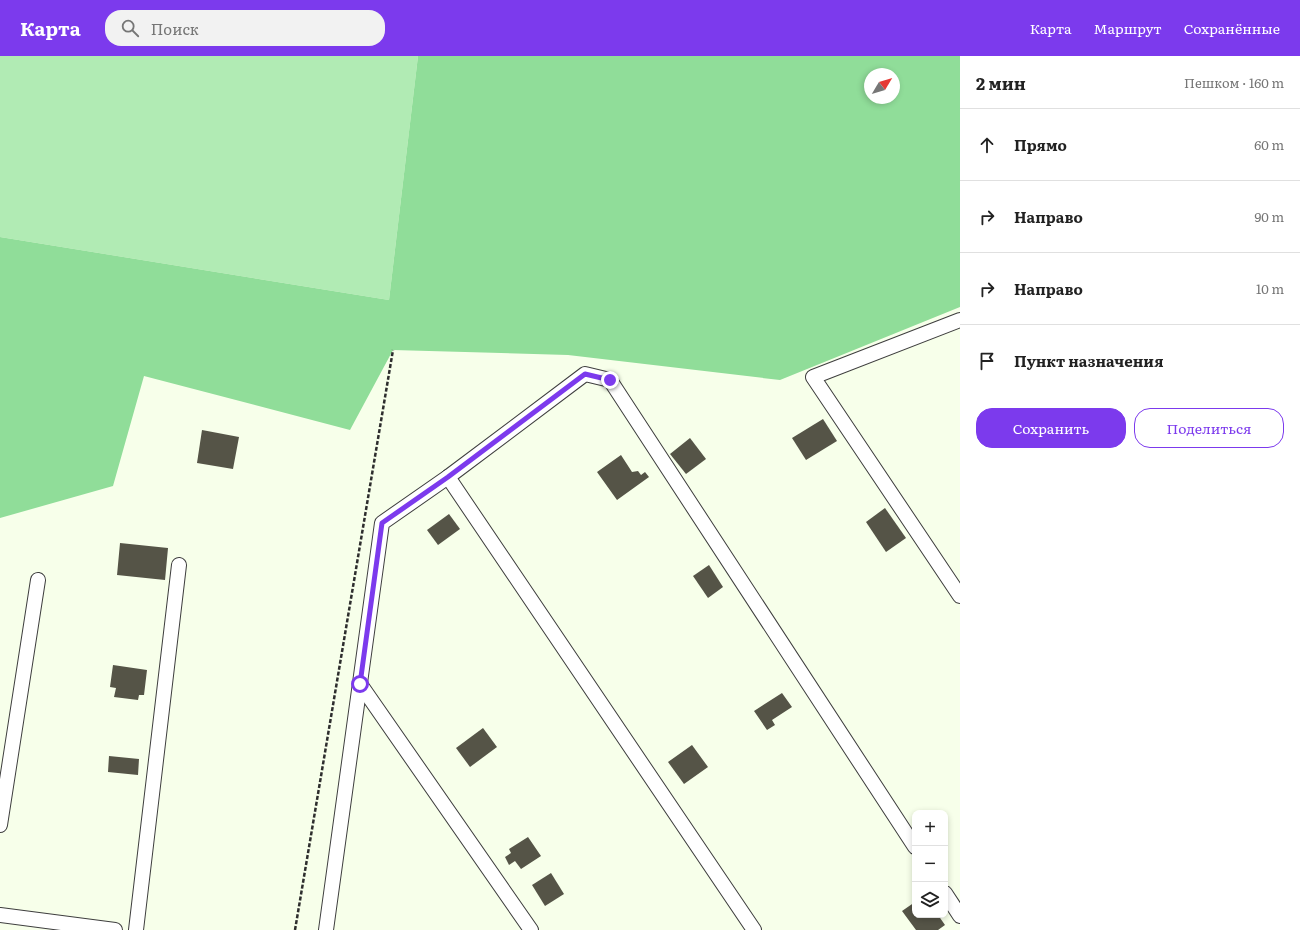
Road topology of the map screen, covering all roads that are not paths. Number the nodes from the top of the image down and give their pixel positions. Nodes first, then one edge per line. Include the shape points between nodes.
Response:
1 (960, 320) edge
2 (448, 477) junction
3 (179, 565) dead end
4 (38, 580) dead end
5 (960, 596) edge
6 (360, 684) junction
7 (0, 825) edge
8 (914, 846) edge
9 (948, 898) edge
10 (0, 915) edge
11 (960, 916) edge
12 (115, 930) edge
13 (136, 930) edge
14 (326, 930) edge
15 (531, 930) edge
16 (754, 930) edge

1 - 5 street via 813,377
2 - 6 street via 382,523
2 - 8 street via 585,374 610,380
2 - 16 street
3 - 13 street
4 - 7 street
6 - 14 street
6 - 15 street
9 - 11 street
10 - 12 street

